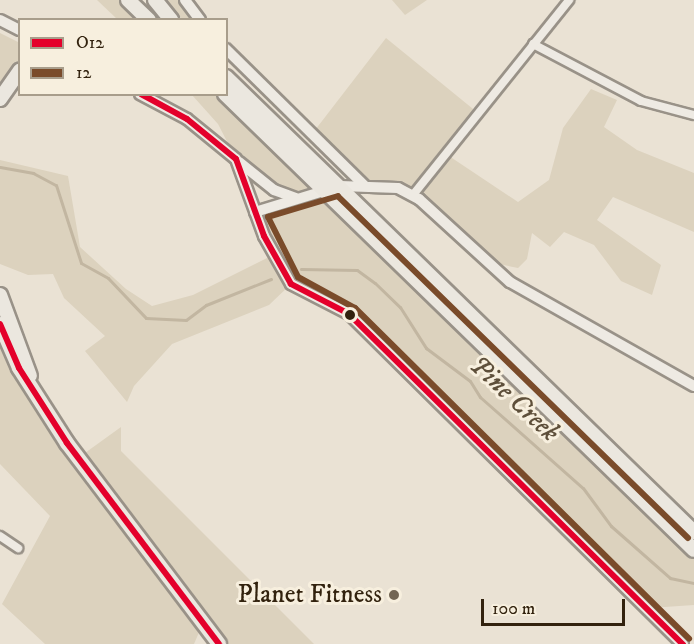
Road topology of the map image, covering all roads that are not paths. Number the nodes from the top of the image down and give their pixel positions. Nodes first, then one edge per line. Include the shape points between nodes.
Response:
1 (128, 0) edge
2 (154, 0) edge
3 (184, 0) edge
4 (569, 0) edge
5 (147, 18) edge
6 (169, 18) edge
7 (198, 18) edge
8 (0, 20) edge
9 (18, 29) edge
10 (533, 44) junction
11 (228, 51) edge
12 (18, 73) edge
13 (228, 79) edge
14 (144, 96) edge
15 (227, 96) edge
16 (0, 99) edge
17 (694, 115) edge
18 (236, 159) junction
19 (364, 185) junction
20 (340, 186) junction
21 (322, 190) junction
22 (412, 195) junction
23 (296, 198) junction
24 (255, 212) junction
25 (0, 295) edge
26 (0, 324) edge
27 (31, 381) junction
28 (694, 386) edge
29 (694, 532) edge
30 (0, 536) edge
31 (18, 548) dead end
32 (694, 550) edge
33 (219, 644) edge
34 (683, 644) edge

1 - 5 main road
2 - 6 main road
3 - 7 street
4 - 10 street
8 - 9 street
10 - 17 street via 640,101
10 - 22 street
11 - 19 street
12 - 16 main road
13 - 20 main road
14 - 18 street via 187,119
15 - 21 main road
18 - 23 street via 274,189
18 - 24 street
19 - 20 street
19 - 22 street via 391,185
20 - 21 street
20 - 29 main road
21 - 23 street
21 - 32 main road
22 - 28 street via 510,282
23 - 24 street
24 - 34 street via 291,284 349,314
25 - 27 main road
26 - 27 main road
27 - 33 main road via 78,459
30 - 31 street

